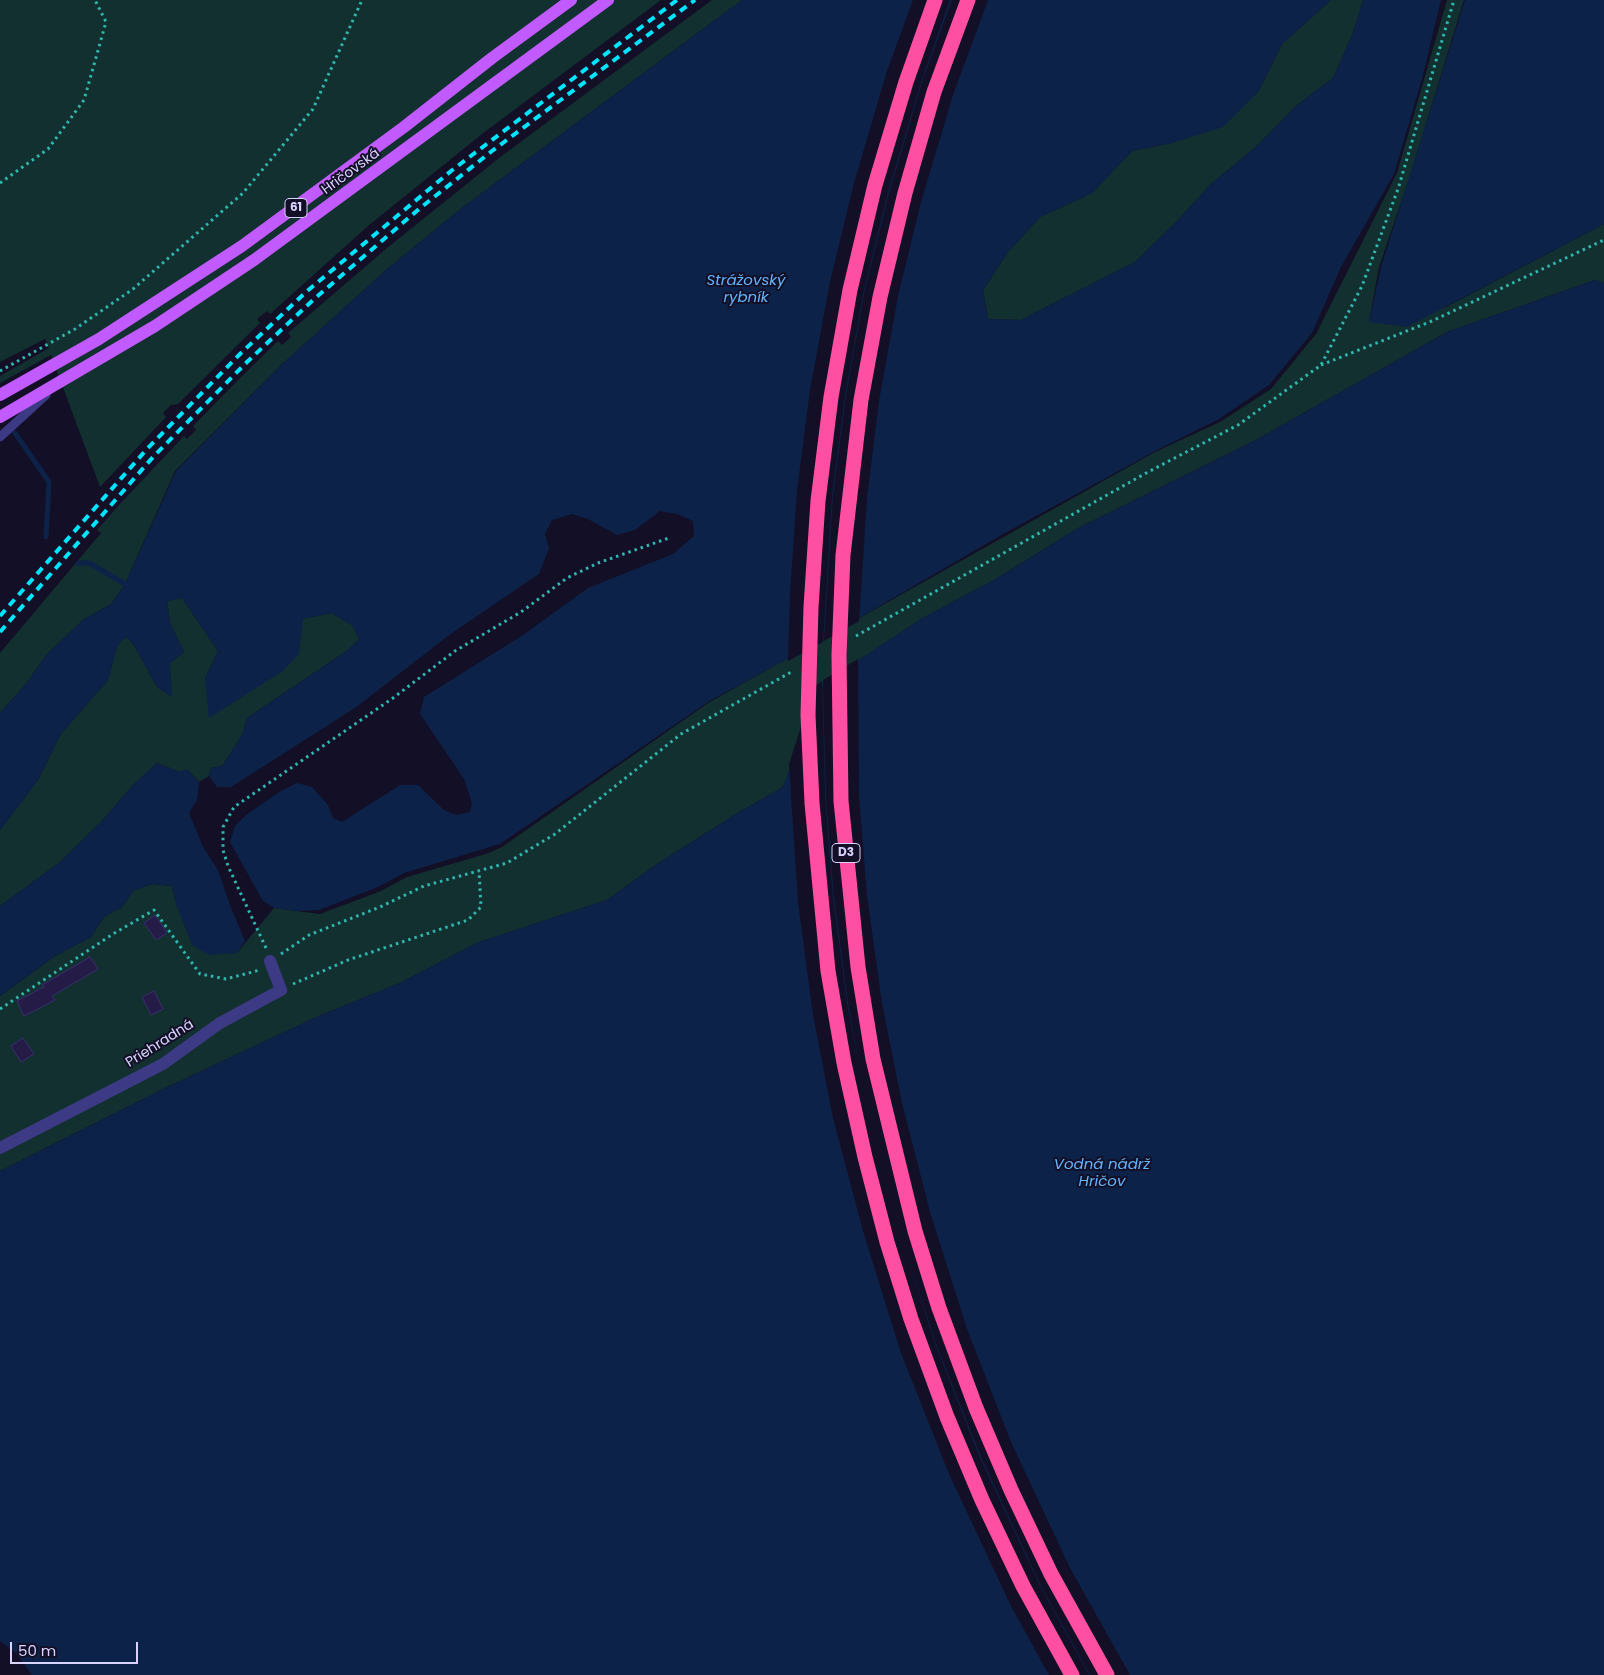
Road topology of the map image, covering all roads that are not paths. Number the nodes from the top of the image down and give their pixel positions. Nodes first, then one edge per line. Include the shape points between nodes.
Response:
1 (571, 0) edge
2 (608, 0) edge
3 (936, 0) edge
4 (968, 0) edge
5 (53, 388) junction
6 (0, 395) edge
7 (0, 417) edge
8 (0, 437) edge
9 (270, 961) road end
10 (0, 1148) edge
11 (1072, 1675) edge
12 (1107, 1675) edge

1 - 6 main road, Hričovská / 61 via 404,128 242,246 99,339
2 - 5 main road, Hričovská / 61 via 254,260
3 - 11 highway, D3, bridge via 906,82 875,185 850,290 831,398 818,501 811,607 808,715 812,802 828,971 844,1063 887,1242 911,1319 982,1500
4 - 12 highway, D3, bridge via 934,92 905,193 880,297 861,400 846,521 839,655 844,828 858,968 873,1059 915,1231 976,1408 1011,1490 1051,1574
5 - 7 main road, Hričovská / 61
5 - 8 lane
9 - 10 street, Priehradná via 281,990 220,1023 163,1064

